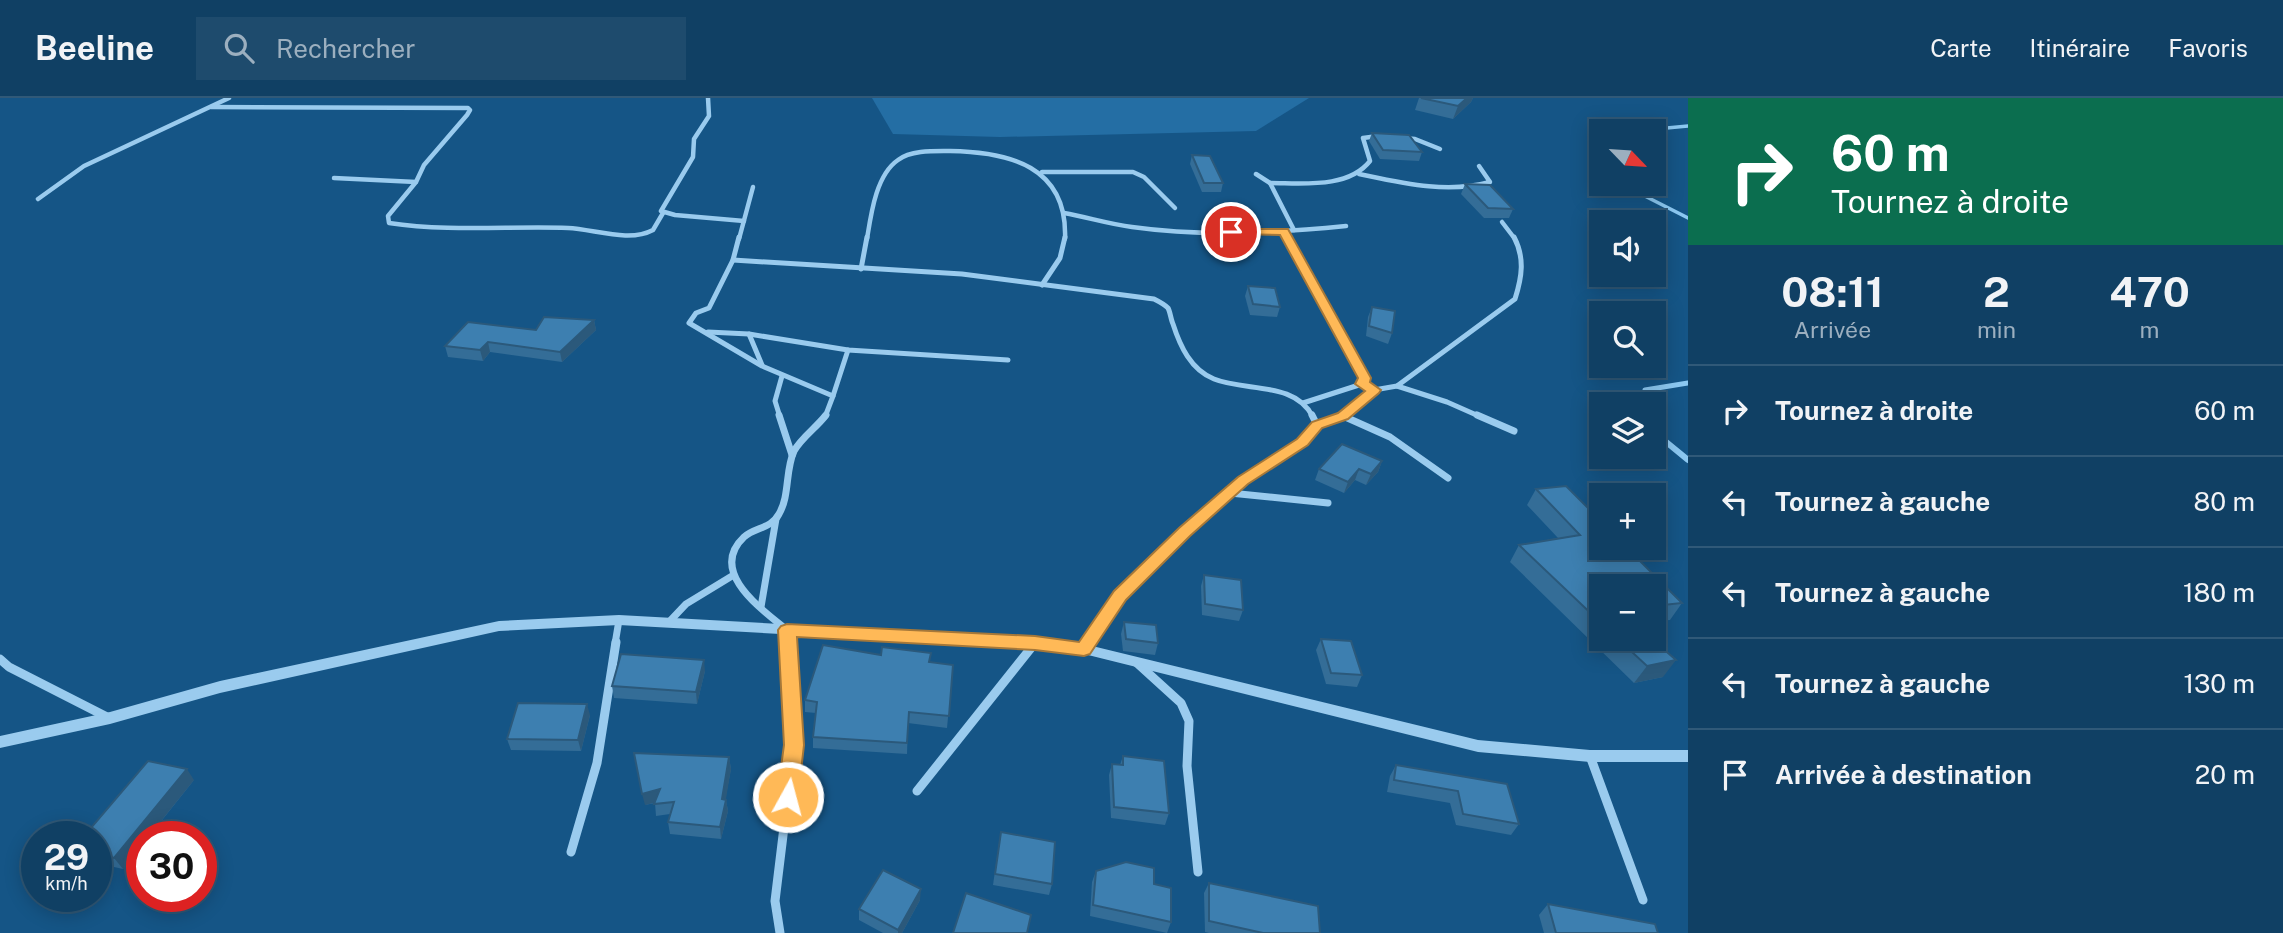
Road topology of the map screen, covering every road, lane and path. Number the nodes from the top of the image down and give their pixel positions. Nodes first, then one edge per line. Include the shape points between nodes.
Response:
1 (229, 98) edge
2 (708, 98) edge
3 (211, 107) junction
4 (1389, 136) edge
5 (1402, 138) edge
6 (1440, 149) dead end
7 (1479, 166) dead end
8 (1042, 172) junction
9 (1256, 174) dead end
10 (1359, 174) junction
11 (334, 178) dead end
12 (416, 182) junction
13 (1270, 183) junction
14 (753, 187) dead end
15 (37, 199) dead end
16 (1175, 208) dead end
17 (663, 213) junction
18 (1064, 213) junction
19 (744, 221) junction
20 (1502, 222) dead end
21 (1346, 226) dead end
22 (1294, 230) junction
23 (1284, 231) junction
24 (733, 260) junction
25 (861, 269) junction
26 (1042, 285) junction
27 (704, 332) junction
28 (749, 334) junction
29 (848, 350) junction
30 (1008, 360) dead end
31 (762, 366) junction
32 (782, 376) junction
33 (1362, 384) junction
34 (1397, 386) junction
35 (1374, 390) junction
36 (833, 397) junction
37 (1303, 403) junction
38 (1343, 416) junction
39 (1317, 425) junction
40 (1514, 430) dead end
41 (792, 455) junction
42 (1448, 478) dead end
43 (1230, 493) junction
44 (1328, 503) dead end
45 (776, 519) junction
46 (732, 576) junction
47 (761, 607) junction
48 (619, 620) junction
49 (668, 622) junction
50 (787, 630) junction
51 (1035, 643) junction
52 (1084, 649) junction
53 (0, 659) edge
54 (1137, 662) junction
55 (110, 718) junction
56 (0, 743) edge
57 (1590, 756) junction
58 (1688, 756) edge
59 (917, 791) dead end
60 (571, 852) dead end
61 (1198, 872) dead end
62 (1643, 900) dead end
63 (779, 933) edge

1 - 3 street
2 - 17 street via 709,116 694,139 693,157
3 - 12 street via 468,108
3 - 15 street via 84,166
4 - 10 street via 1363,138 1370,161
5 - 6 street
7 - 10 street via 1490,182 1479,186 1413,185
8 - 16 street via 1133,172
8 - 18 street
8 - 25 street via 1022,161 963,153 899,159 887,171 874,208
9 - 13 street
10 - 13 street
11 - 12 street
12 - 17 street via 388,216 389,223 636,234 659,225
13 - 22 street
14 - 19 street
17 - 19 street
18 - 23 street via 1134,227
18 - 26 street via 1066,240 1061,257
19 - 24 street
20 - 34 street via 1516,236 1523,256 1515,299
21 - 22 street
22 - 23 street
23 - 33 street via 1364,378
24 - 25 street
24 - 27 street via 709,308 691,318 690,323
25 - 26 street via 961,274
26 - 37 street via 1162,302 1198,370 1216,381 1270,389
27 - 28 street
27 - 31 street
28 - 29 street
28 - 31 street
29 - 30 street
29 - 36 street
31 - 32 street
32 - 36 street
32 - 41 street via 775,401
33 - 35 street
33 - 37 street
34 - 35 street
34 - 40 street
35 - 38 street
36 - 41 street via 825,419
37 - 39 street via 1314,413
38 - 39 street
38 - 42 street via 1390,437
39 - 43 street via 1302,442
41 - 45 street via 786,495
43 - 44 street
43 - 52 street via 1120,596
45 - 46 street via 744,538 732,558
45 - 47 street
46 - 47 street via 738,588
46 - 49 street via 686,604
47 - 50 street
48 - 49 street
48 - 55 street via 499,626 220,687
48 - 60 street via 597,763
49 - 50 street
50 - 51 street
50 - 63 street via 794,745 775,901
51 - 52 street
51 - 59 street
52 - 54 street
53 - 55 street
54 - 57 street via 1478,746
54 - 61 street via 1181,702 1189,722 1187,766
55 - 56 street
57 - 58 street
57 - 62 street

